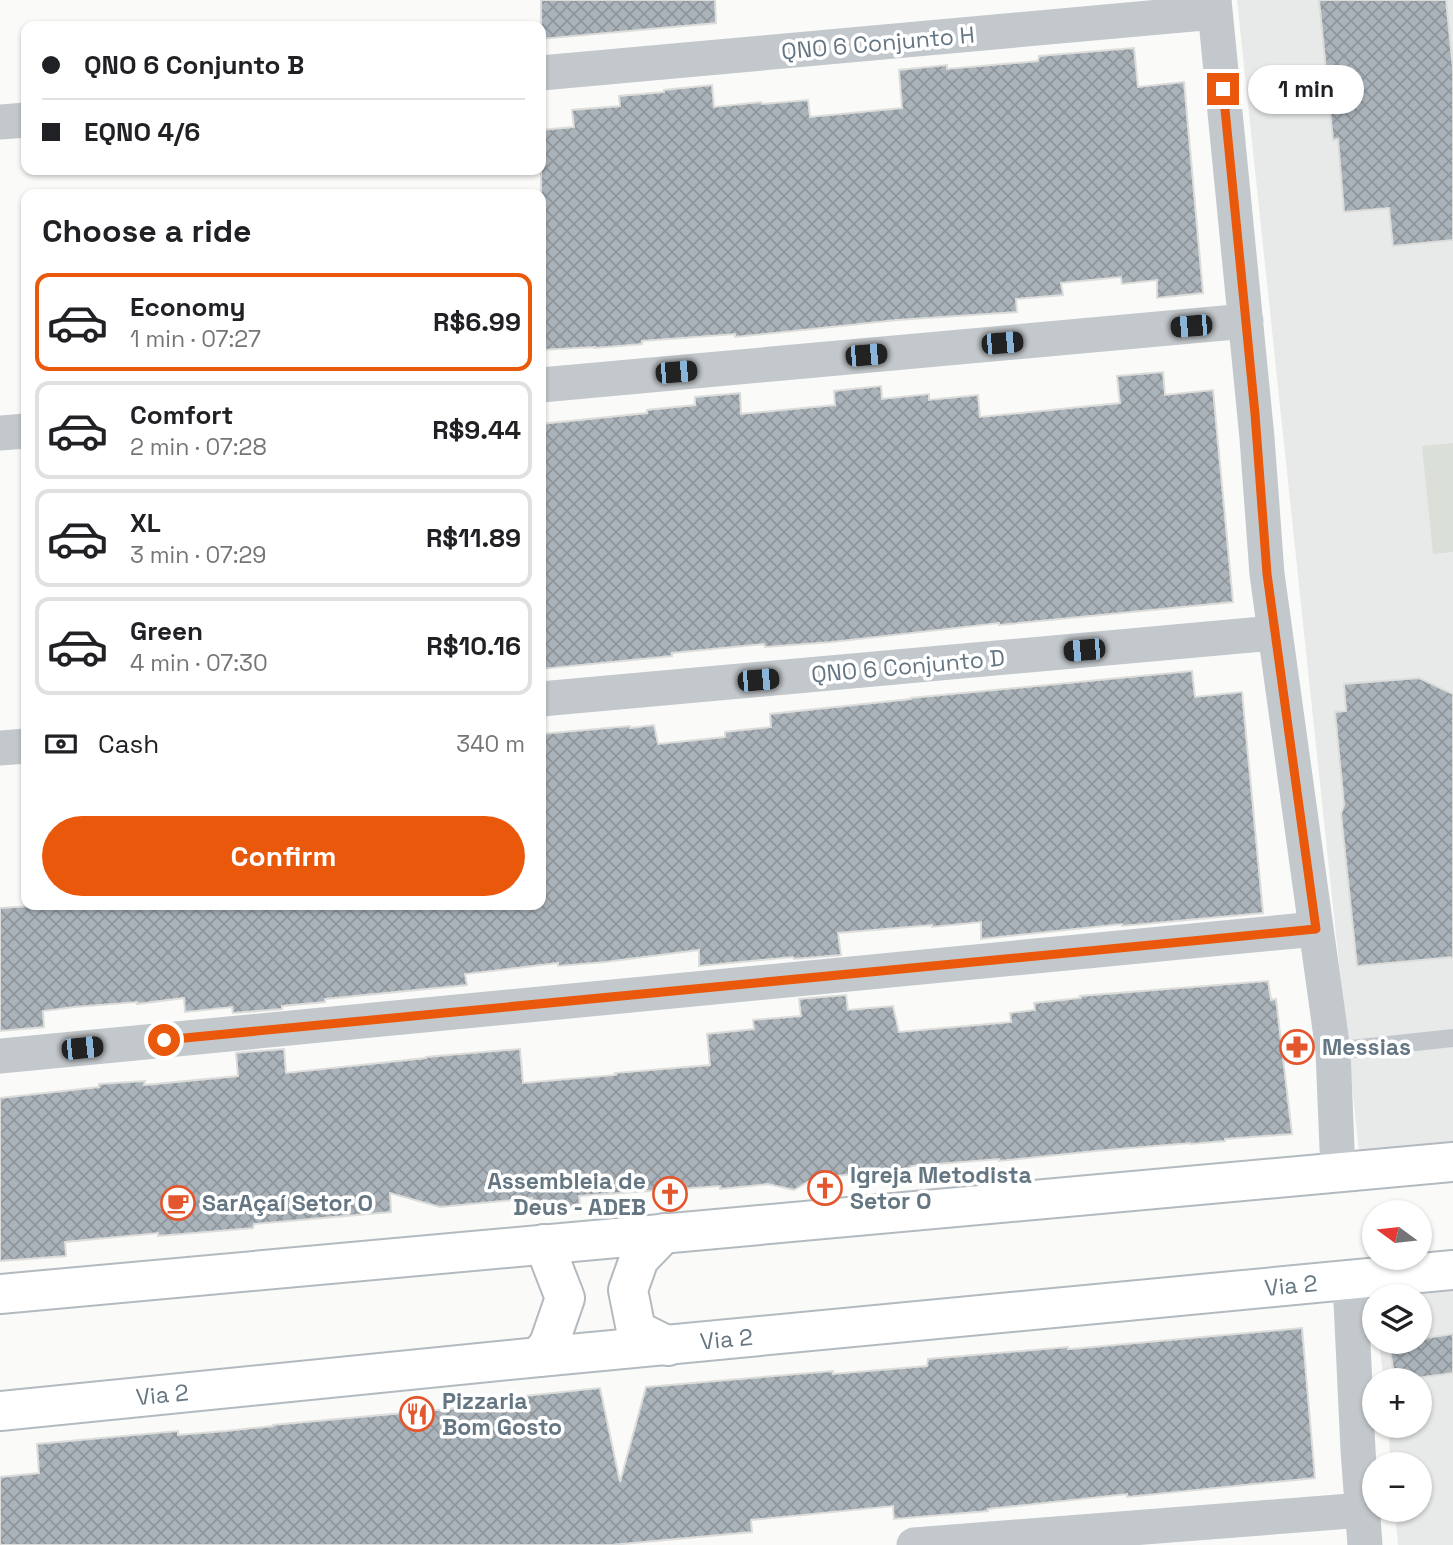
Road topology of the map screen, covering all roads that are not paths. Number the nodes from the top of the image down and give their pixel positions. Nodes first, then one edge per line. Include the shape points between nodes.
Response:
1 (1215, 6) edge
2 (546, 73) edge
3 (21, 120) edge
4 (0, 122) edge
5 (1246, 321) junction
6 (546, 384) edge
7 (21, 431) edge
8 (0, 433) edge
9 (1275, 633) junction
10 (546, 699) edge
11 (21, 746) edge
12 (0, 748) edge
13 (1316, 929) junction
14 (1453, 1038) edge
15 (1334, 1051) junction
16 (0, 1056) edge
17 (1453, 1162) edge
18 (1338, 1172) junction
19 (664, 1233) junction
20 (544, 1244) junction
21 (1453, 1270) edge
22 (1350, 1280) junction
23 (0, 1293) edge
24 (668, 1346) junction
25 (539, 1357) junction
26 (0, 1411) edge
27 (1362, 1498) edge
28 (1362, 1510) edge
29 (1364, 1522) edge
30 (914, 1545) edge
31 (1365, 1545) edge

1 - 2 street, QNO 6 Conjunto H
1 - 5 street
3 - 4 street
5 - 6 street
5 - 9 street
7 - 8 street
9 - 10 street, QNO 6 Conjunto D
9 - 13 street
11 - 12 street
13 - 15 street
13 - 16 street
14 - 15 lane
15 - 18 street
17 - 18 main road
18 - 19 main road
19 - 20 main road
19 - 24 main road via 639,1259 628,1290 636,1330
20 - 23 main road
20 - 25 main road via 565,1298 549,1344
21 - 22 main road, Via 2
22 - 24 main road, Via 2
22 - 27 street
24 - 25 main road, Via 2
25 - 26 main road, Via 2
28 - 30 street
29 - 31 street

